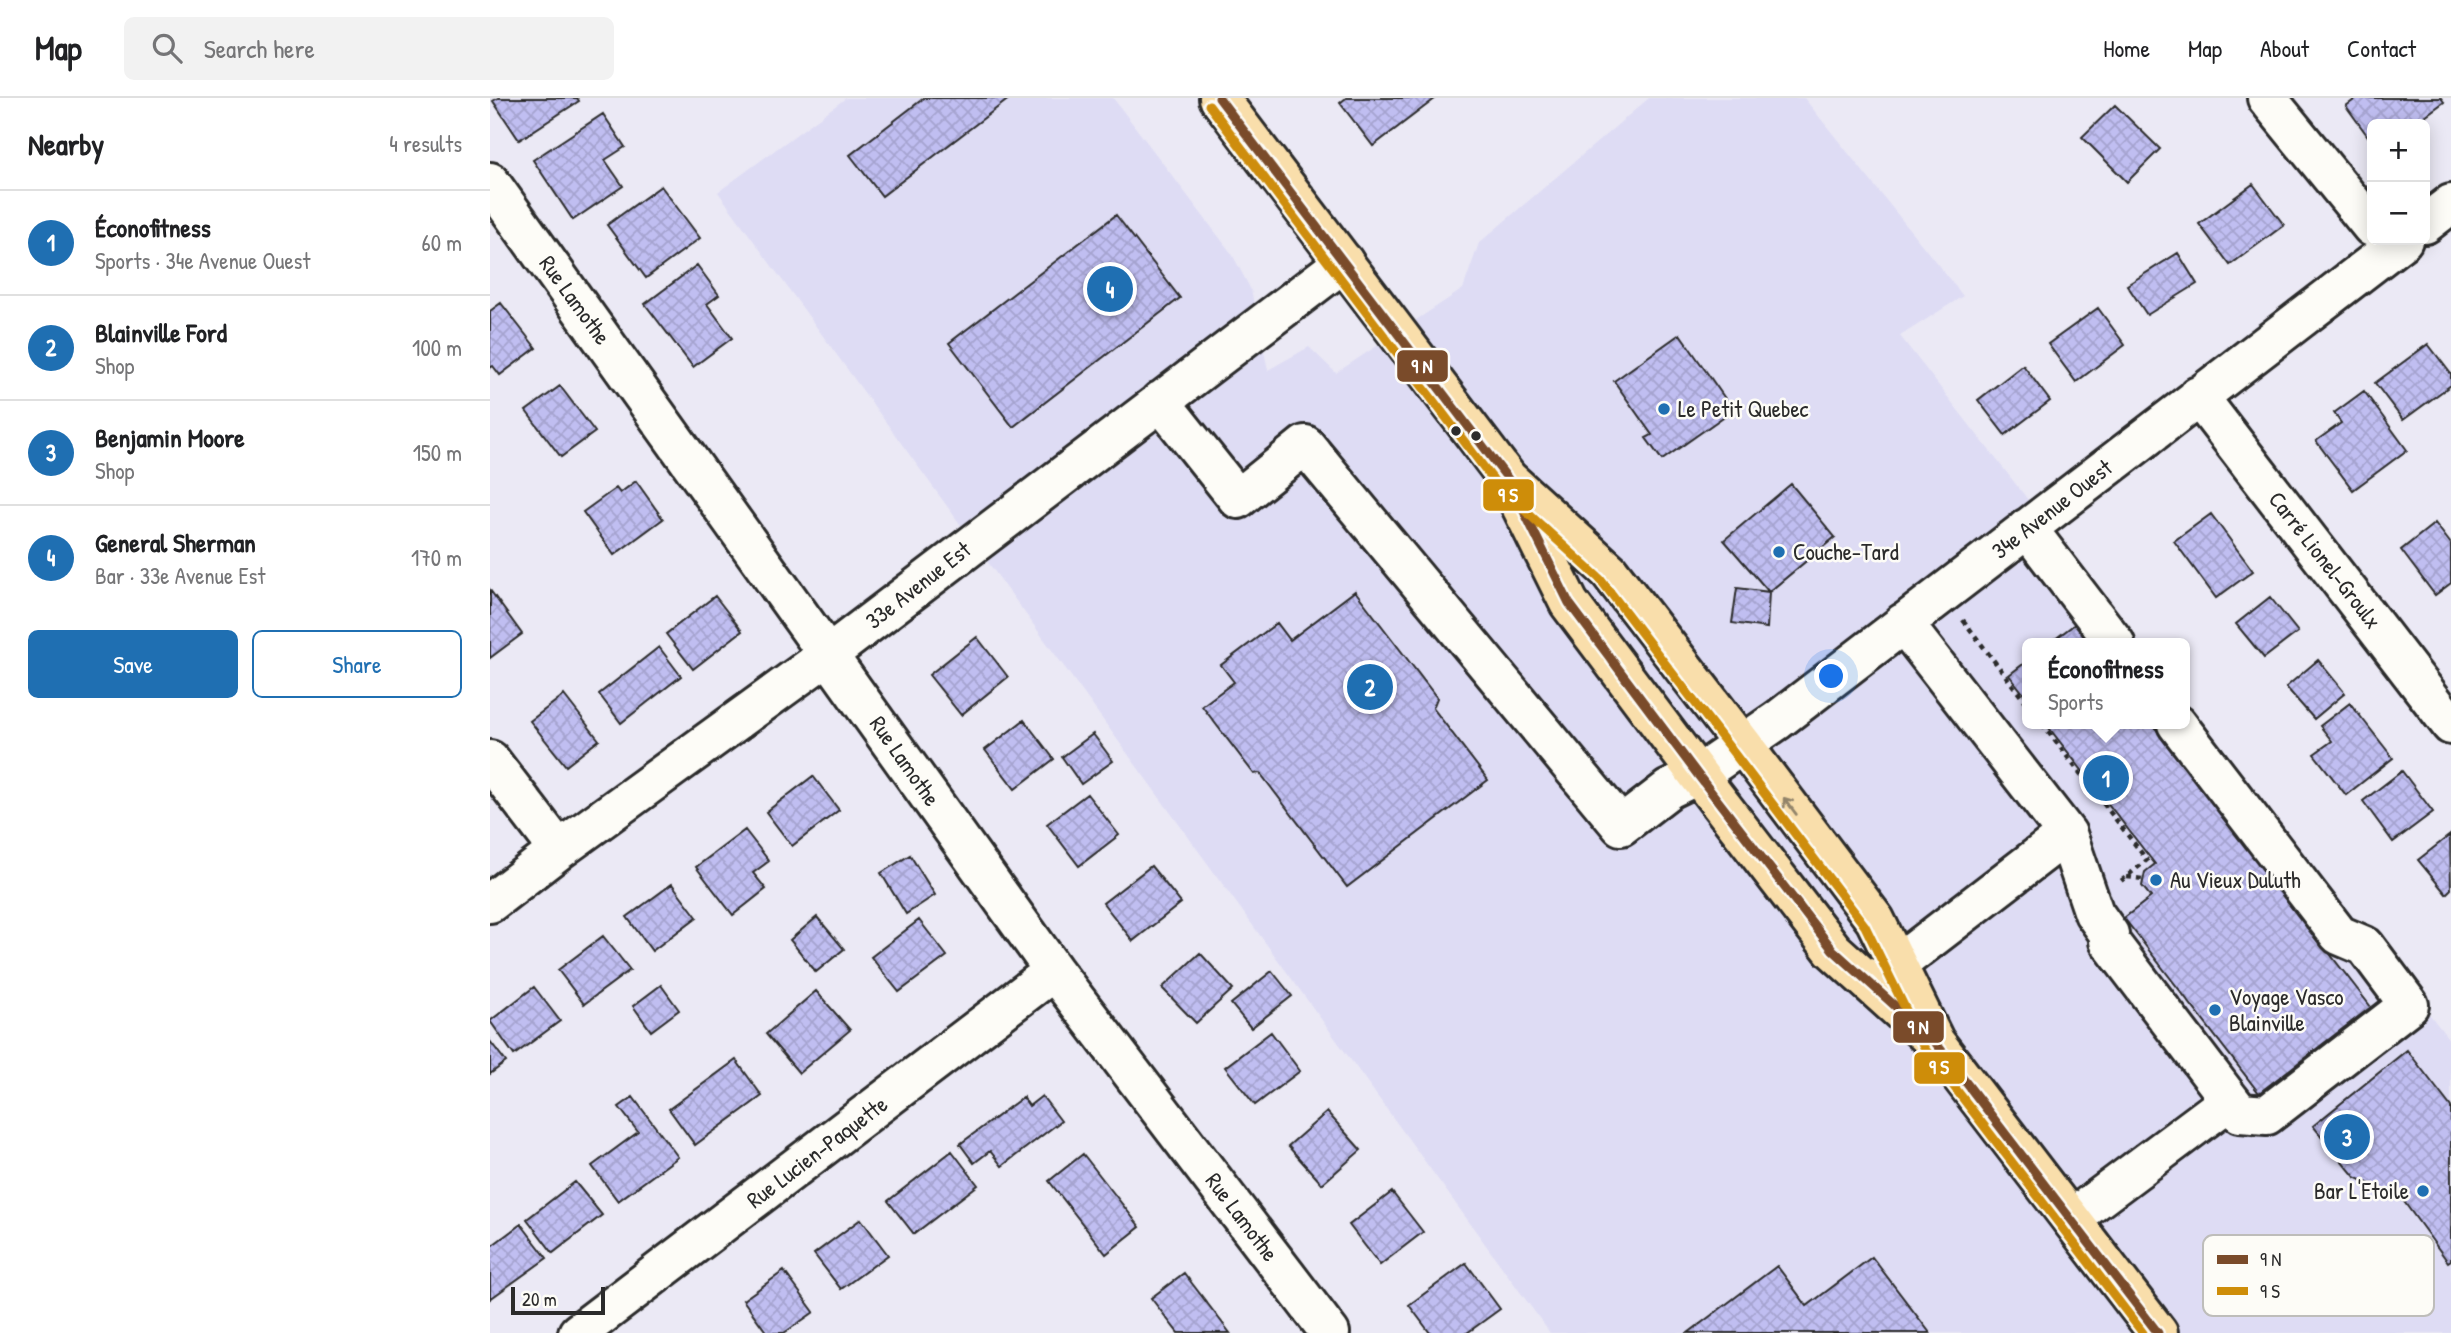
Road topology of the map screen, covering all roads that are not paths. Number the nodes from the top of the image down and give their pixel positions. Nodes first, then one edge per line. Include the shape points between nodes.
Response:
1 (1219, 98) edge
2 (2267, 98) edge
3 (490, 182) edge
4 (2451, 204) edge
5 (2367, 216) edge
6 (2430, 220) edge
7 (2380, 245) edge
8 (1343, 262) junction
9 (2198, 396) junction
10 (1160, 401) junction
11 (1508, 479) junction
12 (2026, 528) junction
13 (1903, 624) junction
14 (2111, 638) edge
15 (829, 654) junction
16 (2451, 725) edge
17 (2181, 729) edge
18 (1743, 745) junction
19 (490, 760) edge
20 (1698, 775) junction
21 (2067, 834) junction
22 (559, 850) junction
23 (490, 903) edge
24 (1054, 971) junction
25 (1884, 975) junction
26 (2230, 1100) junction
27 (2071, 1219) junction
28 (578, 1333) edge
29 (1330, 1333) edge
30 (2158, 1333) edge

1 - 8 main road
2 - 5 street
3 - 15 street, Rue Lamothe
4 - 6 street
7 - 9 street, 34e Avenue Ouest
8 - 10 street, 33e Avenue Est
8 - 11 main road
9 - 12 street, 34e Avenue Ouest
9 - 16 street, Carré Lionel-Groulx
10 - 15 street, 33e Avenue Est
10 - 20 street, 34e Avenue Ouest via 1238,499 1305,445 1621,826 1669,789
11 - 18 main road via 1609,571
11 - 20 main road via 1569,603
12 - 13 street, 34e Avenue Ouest
12 - 14 street
13 - 18 street, 34e Avenue Ouest
13 - 21 street
15 - 22 street, 33e Avenue Est
15 - 24 street, Rue Lamothe
17 - 26 street via 2339,935 2365,946 2409,1005 2267,1115 2240,1113
18 - 20 street, 34e Avenue Ouest
25 -> 18 main road via 1875,920
19 - 22 street
20 - 25 main road via 1833,950
21 - 25 street
21 - 26 street via 2094,913 2109,941
22 - 23 street, 33e Avenue Est
24 - 28 street, Rue Lucien-Paquette
24 - 29 street, Rue Lamothe
25 - 27 main road
26 - 27 street
27 - 30 main road

